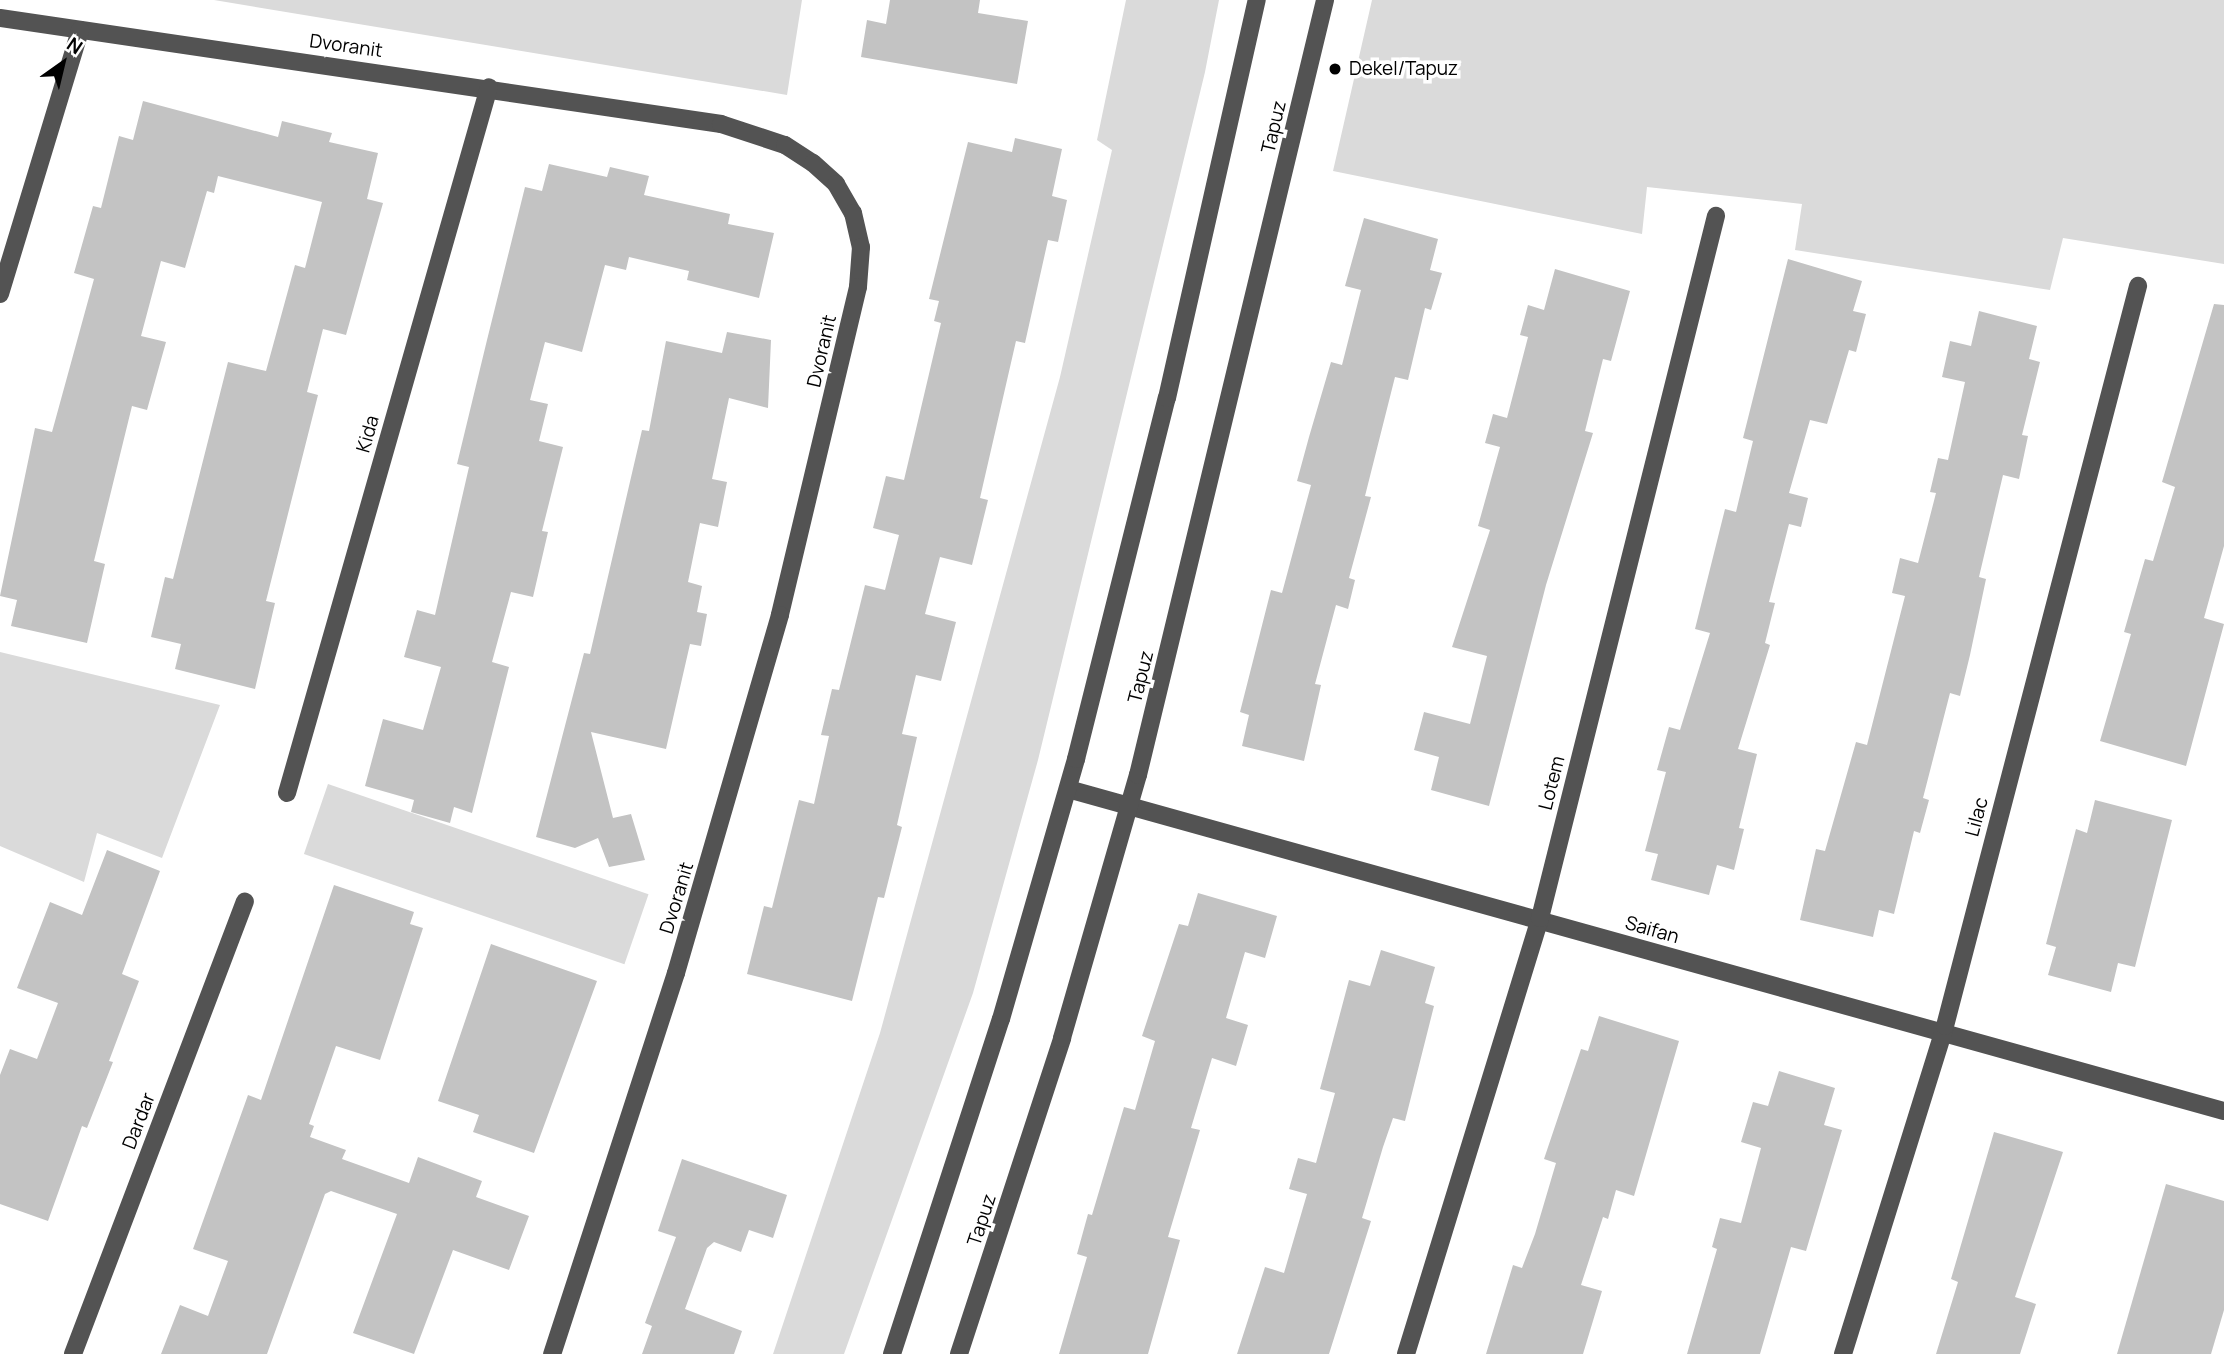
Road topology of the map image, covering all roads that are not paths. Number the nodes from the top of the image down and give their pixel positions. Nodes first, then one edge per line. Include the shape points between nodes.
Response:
1 (1257, 0) edge
2 (1325, 0) edge
3 (0, 18) edge
4 (80, 30) junction
5 (489, 87) junction
6 (1716, 216) dead end
7 (2138, 286) dead end
8 (0, 294) edge
9 (1068, 789) junction
10 (287, 793) dead end
11 (1130, 806) junction
12 (245, 902) dead end
13 (1539, 920) junction
14 (1942, 1034) junction
15 (2224, 1111) edge
16 (73, 1354) edge
17 (552, 1354) edge
18 (892, 1354) edge
19 (959, 1354) edge
20 (1406, 1354) edge
21 (1843, 1354) edge

1 - 9 street via 1170,385
2 - 11 street, Tapuz via 1210,493
3 - 4 street, Dvoranit
4 - 5 street, Dvoranit
4 - 8 street
5 - 10 street, Kida
5 - 17 street, Dvoranit via 721,124 785,145 836,184 853,213 861,247 849,333 764,676 657,1037
6 - 13 street, Lotem
7 - 14 street, Lilac
9 - 11 street, Saifan
9 - 18 street via 998,1031
11 - 13 street, Saifan
11 - 19 street, Tapuz via 1058,1050
12 - 16 street, Dardar
13 - 14 street, Saifan
13 - 20 street, Lotem
14 - 15 street, Saifan
14 - 21 street, Lilac

